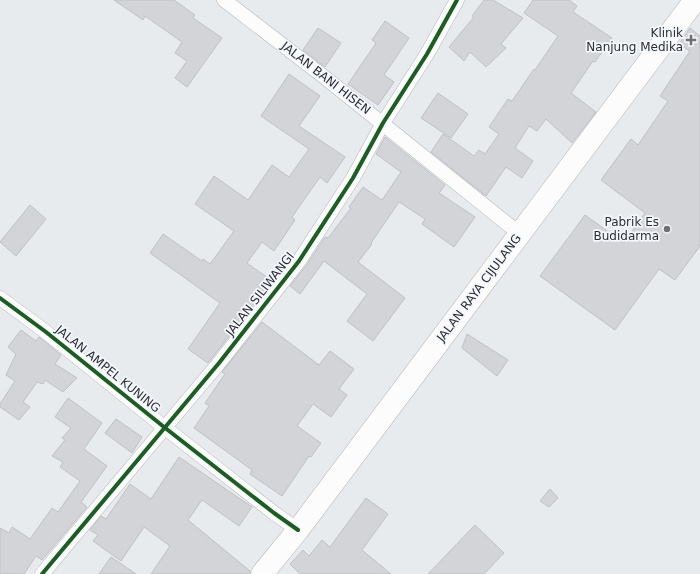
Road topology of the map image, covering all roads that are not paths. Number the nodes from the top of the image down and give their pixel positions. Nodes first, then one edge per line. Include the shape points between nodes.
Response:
1 (224, 0) edge
2 (457, 0) edge
3 (695, 0) edge
4 (383, 123) junction
5 (520, 234) junction
6 (0, 298) edge
7 (164, 427) junction
8 (298, 530) junction
9 (42, 574) edge
10 (262, 574) edge

1 - 4 street, JALAN BANI HISEN
2 - 4 street, JALAN SILIWANGI via 427,54
3 - 5 highway, JALAN RAYA CIJULANG
4 - 5 street, JALAN BANI HISEN
4 - 7 street, JALAN SILIWANGI via 353,178 299,261 219,363
5 - 8 highway, JALAN RAYA CIJULANG
6 - 7 street, JALAN AMPEL KUNING
7 - 8 street, JALAN AMPEL KUNING
7 - 9 street, JALAN SILIWANGI
8 - 10 highway, JALAN RAYA CIJULANG

